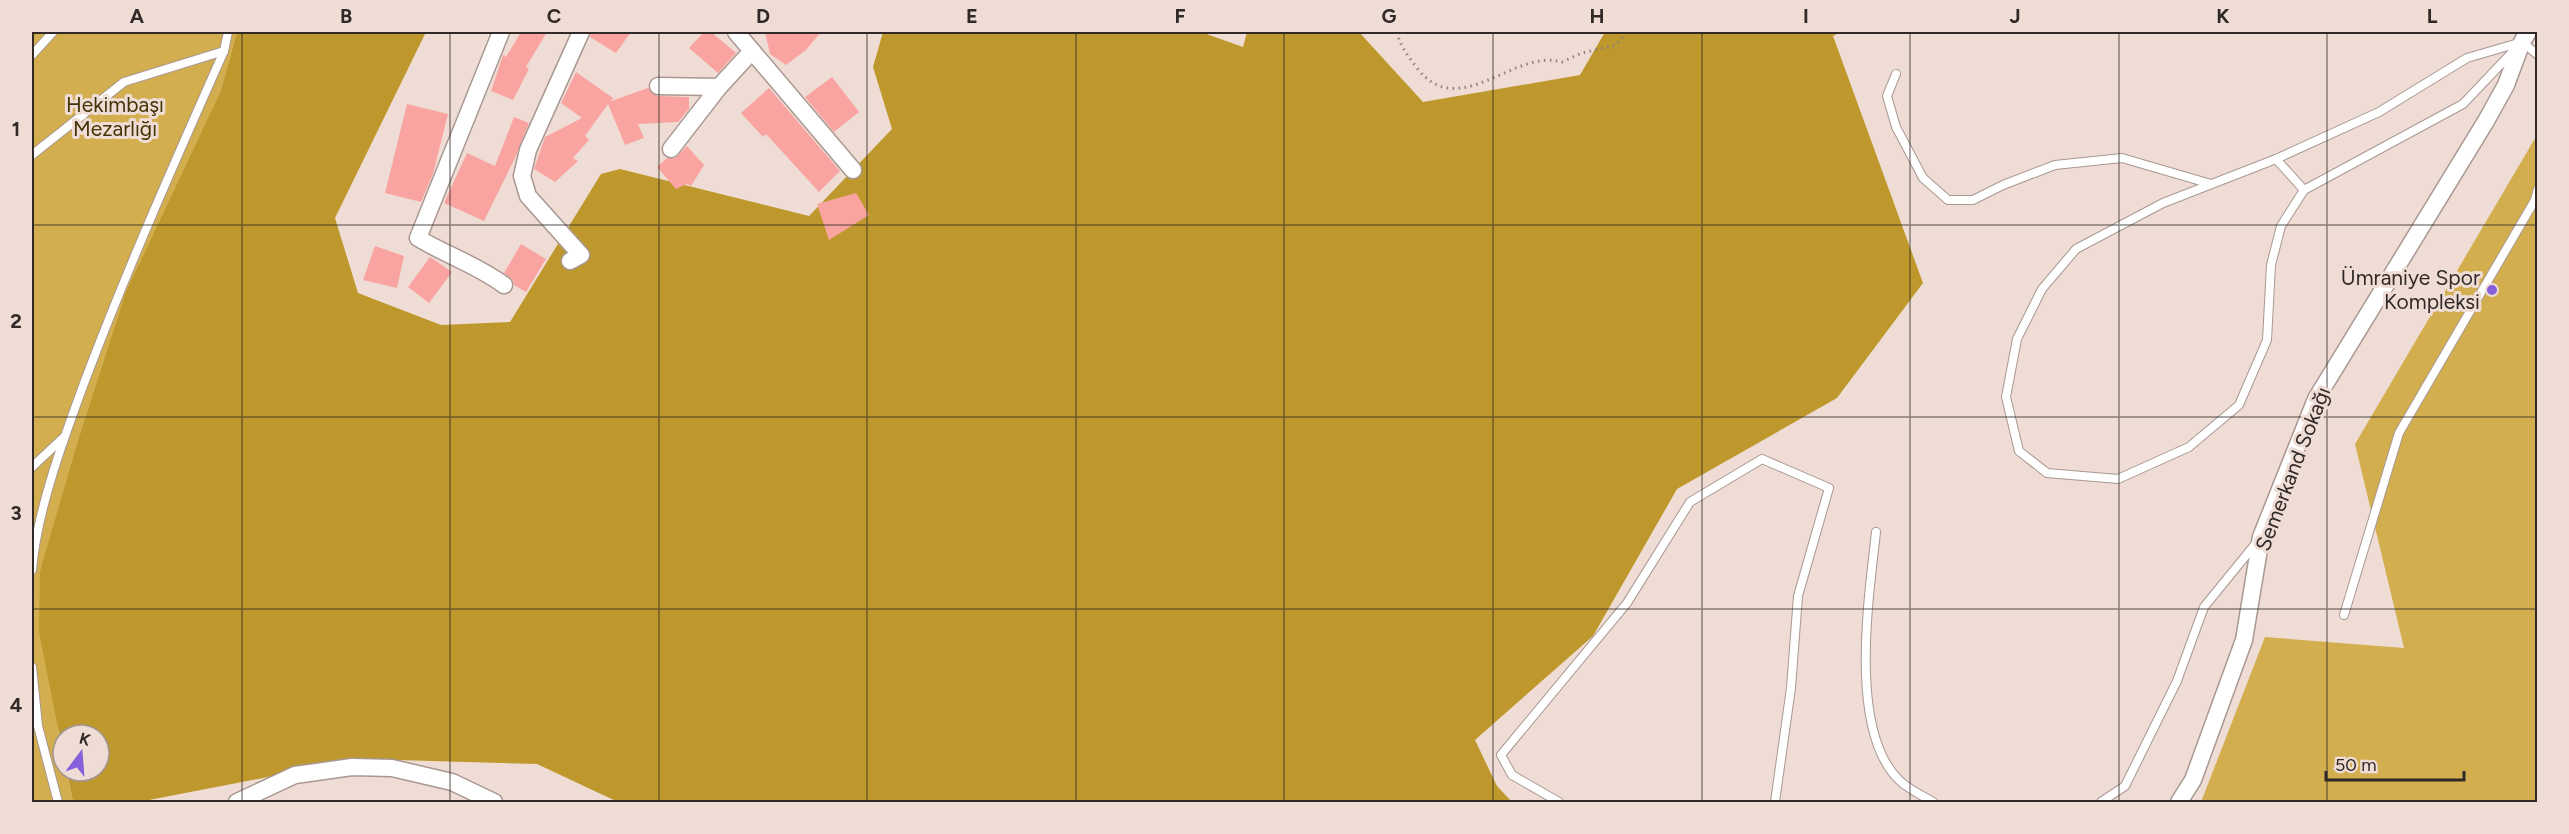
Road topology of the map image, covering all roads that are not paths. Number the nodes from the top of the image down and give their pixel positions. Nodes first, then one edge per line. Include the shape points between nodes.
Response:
1 (53, 32) edge
2 (228, 32) edge
3 (501, 32) edge
4 (580, 32) edge
5 (2525, 37) edge
6 (746, 38) edge
7 (224, 51) junction
8 (2538, 55) edge
9 (32, 56) edge
10 (1896, 74) dead end
11 (658, 86) dead end
12 (719, 87) junction
13 (671, 149) dead end
14 (32, 155) edge
15 (2276, 159) junction
16 (853, 171) dead end
17 (2212, 184) junction
18 (2538, 189) edge
19 (2304, 190) junction
20 (570, 261) dead end
21 (504, 285) dead end
22 (64, 438) junction
23 (32, 466) edge
24 (1876, 532) dead end
25 (2261, 537) junction
26 (32, 570) edge
27 (2344, 615) dead end
28 (32, 667) edge
29 (58, 802) edge
30 (237, 802) edge
31 (494, 802) edge
32 (1559, 802) edge
33 (1775, 802) edge
34 (1934, 802) edge
35 (2101, 802) edge
36 (2179, 802) edge

1 - 9 lane
2 - 7 lane
3 - 21 street via 418,238 482,269
4 - 20 street via 528,150 522,176 528,196 581,255
5 - 8 lane
5 - 15 lane via 2467,58 2379,112
5 - 19 lane via 2463,104
5 - 25 street, Semerkand Sokağı via 2486,121 2316,399
6 - 12 street
6 - 16 street
7 - 14 lane via 124,82
7 - 22 lane via 122,282
10 - 17 lane via 1887,96 1896,127 1923,178 1948,200 1973,200 2055,165 2122,158
11 - 12 street
12 - 13 street
15 - 17 lane
15 - 19 lane
17 - 19 lane via 2163,203 2076,249 2042,289 2018,339 2006,397 2019,451 2047,473 2118,479 2189,447 2239,405 2267,340 2271,265 2281,226
18 - 27 lane via 2399,433
22 - 23 lane
22 - 26 lane via 47,495
24 - 34 lane via 1869,597 1866,697 1880,754 1899,781
25 - 35 lane via 2204,607 2177,681 2125,786
25 - 36 street, Semerkand Sokağı via 2244,640 2193,780
28 - 29 lane via 38,726
30 - 31 street via 295,775 352,766 392,768 452,782
32 - 33 lane via 1512,775 1501,754 1627,603 1690,502 1762,459 1830,488 1798,596 1791,688

